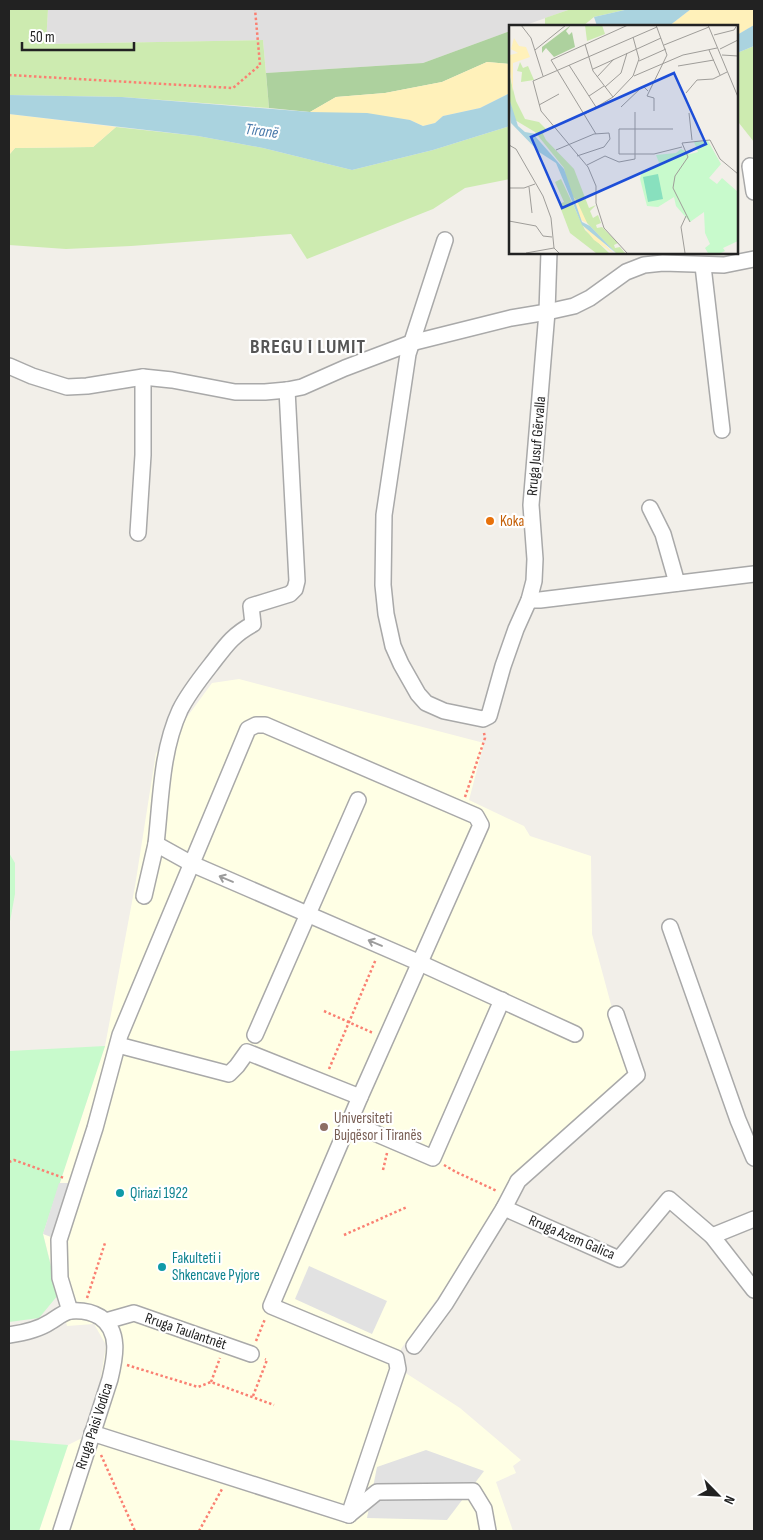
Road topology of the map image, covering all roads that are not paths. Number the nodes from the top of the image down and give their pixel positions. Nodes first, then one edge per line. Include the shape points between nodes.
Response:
1 (750, 166) dead end
2 (754, 192) edge
3 (445, 240) dead end
4 (549, 254) edge
5 (754, 258) edge
6 (703, 266) junction
7 (547, 312) junction
8 (411, 343) junction
9 (9, 366) edge
10 (143, 377) junction
11 (287, 390) junction
12 (722, 430) dead end
13 (650, 508) dead end
14 (138, 533) dead end
15 (754, 574) edge
16 (677, 583) junction
17 (529, 600) junction
18 (358, 800) dead end
19 (156, 844) junction
20 (192, 864) junction
21 (144, 896) dead end
22 (308, 914) junction
23 (670, 926) dead end
24 (420, 963) junction
25 (502, 1000) junction
26 (616, 1014) dead end
27 (575, 1034) dead end
28 (255, 1035) dead end
29 (118, 1045) junction
30 (360, 1097) junction
31 (349, 1122) junction
32 (754, 1158) edge
33 (507, 1203) junction
34 (754, 1219) edge
35 (712, 1236) junction
36 (754, 1290) edge
37 (76, 1311) junction
38 (106, 1321) junction
39 (9, 1335) edge
40 (414, 1346) dead end
41 (252, 1354) dead end
42 (92, 1433) junction
43 (349, 1515) junction
44 (61, 1530) edge
45 (488, 1531) edge

1 - 2 street
3 - 8 street
4 - 7 street, Rruga Jusuf Gërvalla
5 - 6 street
6 - 7 street via 644,265 626,272 574,306
6 - 12 street
7 - 8 street
7 - 17 street, Rruga Jusuf Gërvalla via 532,505 534,581
8 - 11 street
8 - 17 street, Rruga Jusuf Gërvalla via 384,515 382,559 386,614 396,652 426,703 444,711 483,719 489,716 503,666
9 - 10 street via 67,387
10 - 11 street via 236,392
10 - 14 street
11 - 19 street via 295,589 290,594 251,606 253,624 229,641 185,702 168,742
13 - 16 street via 663,534
15 - 16 street
16 - 17 street
18 - 22 street
19 - 20 street
19 - 21 street
22 -> 20 street
20 - 24 street via 248,729 256,725 265,725 476,816 481,825
20 - 29 street
24 -> 22 street
22 - 28 street
23 - 32 street
24 - 25 street
24 - 30 street
25 - 27 street
25 - 31 street via 433,1158
26 - 33 street via 637,1075 518,1181
29 - 30 street via 229,1074 247,1052
29 - 37 street via 59,1240 60,1278
30 - 31 street
31 - 43 street via 271,1306 396,1358 398,1369
33 - 35 street, Rruga Azem Galica via 619,1259 669,1200
33 - 40 street via 445,1304
34 - 35 street
35 - 36 street, Rruga Azem Galica
37 - 38 street via 94,1314
37 - 39 street via 59,1315 35,1329
38 - 41 street, Rruga Taulantnët via 134,1313
38 - 42 street, Rruga Paisi Vodica via 113,1332 114,1361
42 - 43 street
42 - 44 street, Rruga Paisi Vodica
43 - 45 street via 377,1492 473,1490 484,1509

